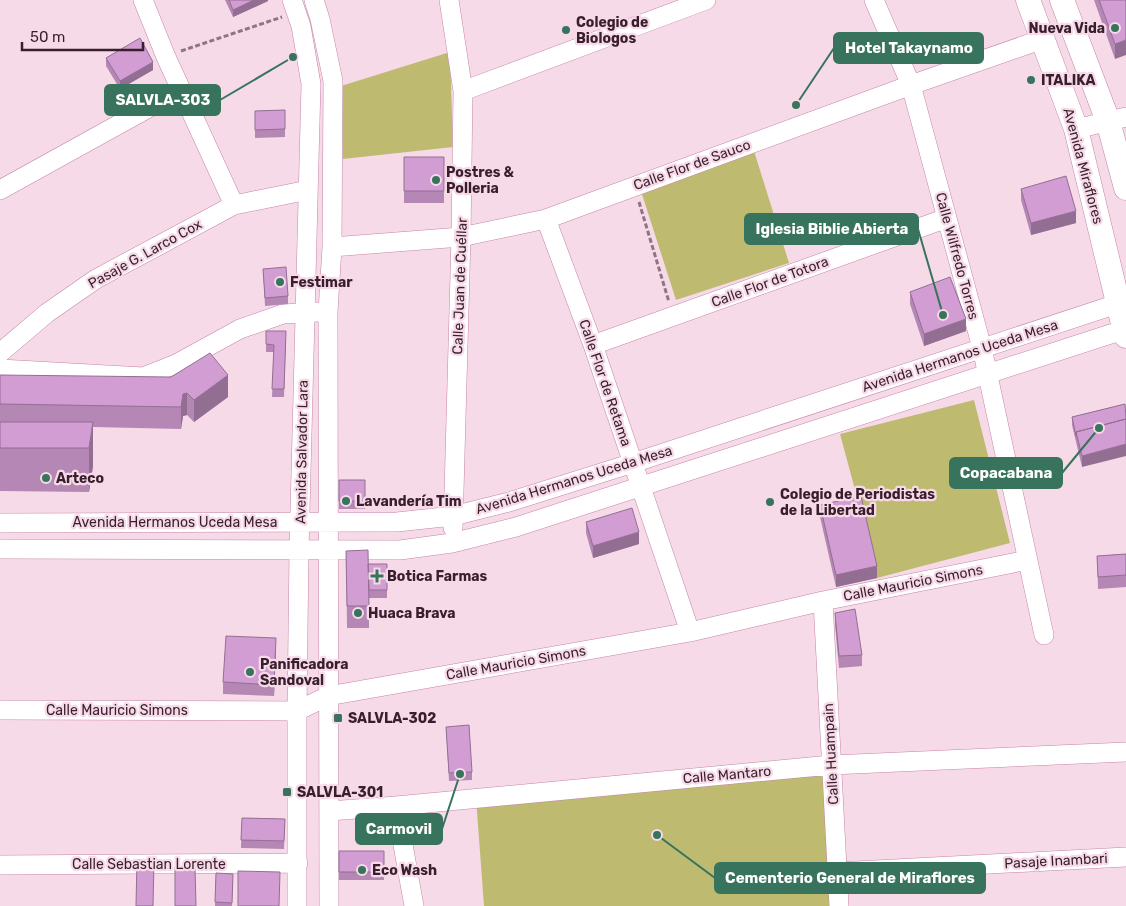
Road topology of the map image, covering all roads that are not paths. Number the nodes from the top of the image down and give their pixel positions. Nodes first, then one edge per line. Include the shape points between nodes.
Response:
1 (143, 0) edge
2 (314, 0) edge
3 (449, 0) edge
4 (706, 0) edge
5 (874, 0) edge
6 (1028, 0) edge
7 (1062, 0) edge
8 (294, 6) edge
9 (1043, 39) junction
10 (911, 85) junction
11 (181, 90) junction
12 (463, 91) junction
13 (1117, 119) edge
14 (1076, 129) junction
15 (1126, 188) edge
16 (0, 190) edge
17 (308, 190) junction
18 (234, 205) junction
19 (947, 218) junction
20 (546, 219) junction
21 (461, 237) junction
22 (332, 247) junction
23 (1123, 302) edge
24 (328, 312) junction
25 (305, 313) junction
26 (1126, 332) edge
27 (593, 345) junction
28 (982, 348) junction
29 (0, 353) edge
30 (0, 369) edge
31 (988, 374) junction
32 (633, 463) junction
33 (641, 487) junction
34 (453, 516) junction
35 (330, 521) junction
36 (105, 522) junction
37 (300, 522) junction
38 (0, 523) edge
39 (452, 543) junction
40 (0, 549) edge
41 (105, 549) junction
42 (329, 549) junction
43 (300, 550) junction
44 (1028, 560) junction
45 (823, 601) junction
46 (690, 632) junction
47 (1044, 635) dead end
48 (328, 696) junction
49 (0, 710) edge
50 (297, 711) junction
51 (1126, 752) edge
52 (832, 765) junction
53 (396, 806) junction
54 (328, 811) junction
55 (1126, 857) edge
56 (298, 863) junction
57 (0, 865) edge
58 (837, 872) junction
59 (297, 906) edge
60 (329, 906) edge
61 (414, 906) edge
62 (839, 906) edge

1 - 11 street
2 - 22 street, Avenida Salvador Lara via 333,81
3 - 12 street, Calle Juan de Cuéllar
4 - 12 street
5 - 10 street, Calle Wilfredo Torres
6 - 9 main road, Avenida Miraflores
7 - 13 main road
8 - 17 street, Avenida Salvador Lara via 301,26 311,84
9 - 10 street, Calle Flor de Sauco
9 - 14 main road, Avenida Miraflores
10 - 19 street, Calle Wilfredo Torres
10 - 20 street, Calle Flor de Sauco
11 - 16 street
11 - 18 street
12 - 21 street, Calle Juan de Cuéllar
13 - 14 street
13 - 15 main road
14 - 23 main road, Avenida Miraflores
17 - 18 street, Pasaje G. Larco Cox
17 - 25 street, Avenida Salvador Lara
18 - 29 street, Pasaje G. Larco Cox via 96,279 47,313
19 - 27 street, Calle Flor de Totora
19 - 28 street, Calle Wilfredo Torres
20 - 21 street, Calle Flor de Sauco
20 - 27 street, Calle Flor de Retama
21 - 22 street, Calle Flor de Sauco
21 - 34 street, Calle Juan de Cuéllar
22 - 24 street, Avenida Salvador Lara
23 - 26 main road, Avenida Miraflores
23 - 28 street, Avenida Hermanos Uceda Mesa
24 - 25 street
24 - 35 street, Avenida Salvador Lara
25 - 30 street via 283,314 240,329 176,364 143,377
25 - 37 street, Avenida Salvador Lara
26 - 31 street, Avenida Hermanos Uceda Mesa
27 - 32 street, Calle Flor de Retama
28 - 31 street, Calle Wilfredo Torres
28 - 32 street, Avenida Hermanos Uceda Mesa
31 - 33 street, Avenida Hermanos Uceda Mesa
31 - 44 street, Calle Wilfredo Torres
32 - 33 street, Calle Flor de Retama
32 - 34 street, Avenida Hermanos Uceda Mesa
33 - 39 street, Avenida Hermanos Uceda Mesa via 516,527
33 - 46 street, Calle Flor de Retama
34 - 35 street, Avenida Hermanos Uceda Mesa via 397,522
34 - 39 street, Calle Juan de Cuéllar
35 - 37 street, Avenida Hermanos Uceda Mesa
35 - 42 street, Avenida Salvador Lara
36 - 37 street, Avenida Hermanos Uceda Mesa
36 - 38 street, Avenida Hermanos Uceda Mesa
36 - 41 street
37 - 43 street, Avenida Salvador Lara
39 - 42 street, Avenida Hermanos Uceda Mesa via 400,550
40 - 41 street, Avenida Hermanos Uceda Mesa
41 - 43 street, Avenida Hermanos Uceda Mesa
42 - 43 street, Avenida Hermanos Uceda Mesa
42 - 48 street, Avenida Salvador Lara
43 - 50 street, Avenida Salvador Lara
44 - 45 street, Calle Mauricio Simons
44 - 47 street, Calle Wilfredo Torres
45 - 46 street, Calle Mauricio Simons
45 - 52 street, Calle Huampain
46 - 48 street, Calle Mauricio Simons
48 - 50 street, Calle Mauricio Simons
48 - 54 street, Avenida Salvador Lara
49 - 50 street, Calle Mauricio Simons
50 - 56 street, Avenida Salvador Lara
51 - 52 street, Calle Mantaro
52 - 53 street, Calle Mantaro
52 - 58 street, Calle Huampain
53 - 54 street, Calle Mantaro
53 - 61 street
54 - 60 street, Avenida Salvador Lara
55 - 58 street, Pasaje Inambari
56 - 57 street, Calle Sebastian Lorente
56 - 59 street, Avenida Salvador Lara
58 - 62 street, Calle Huampain

